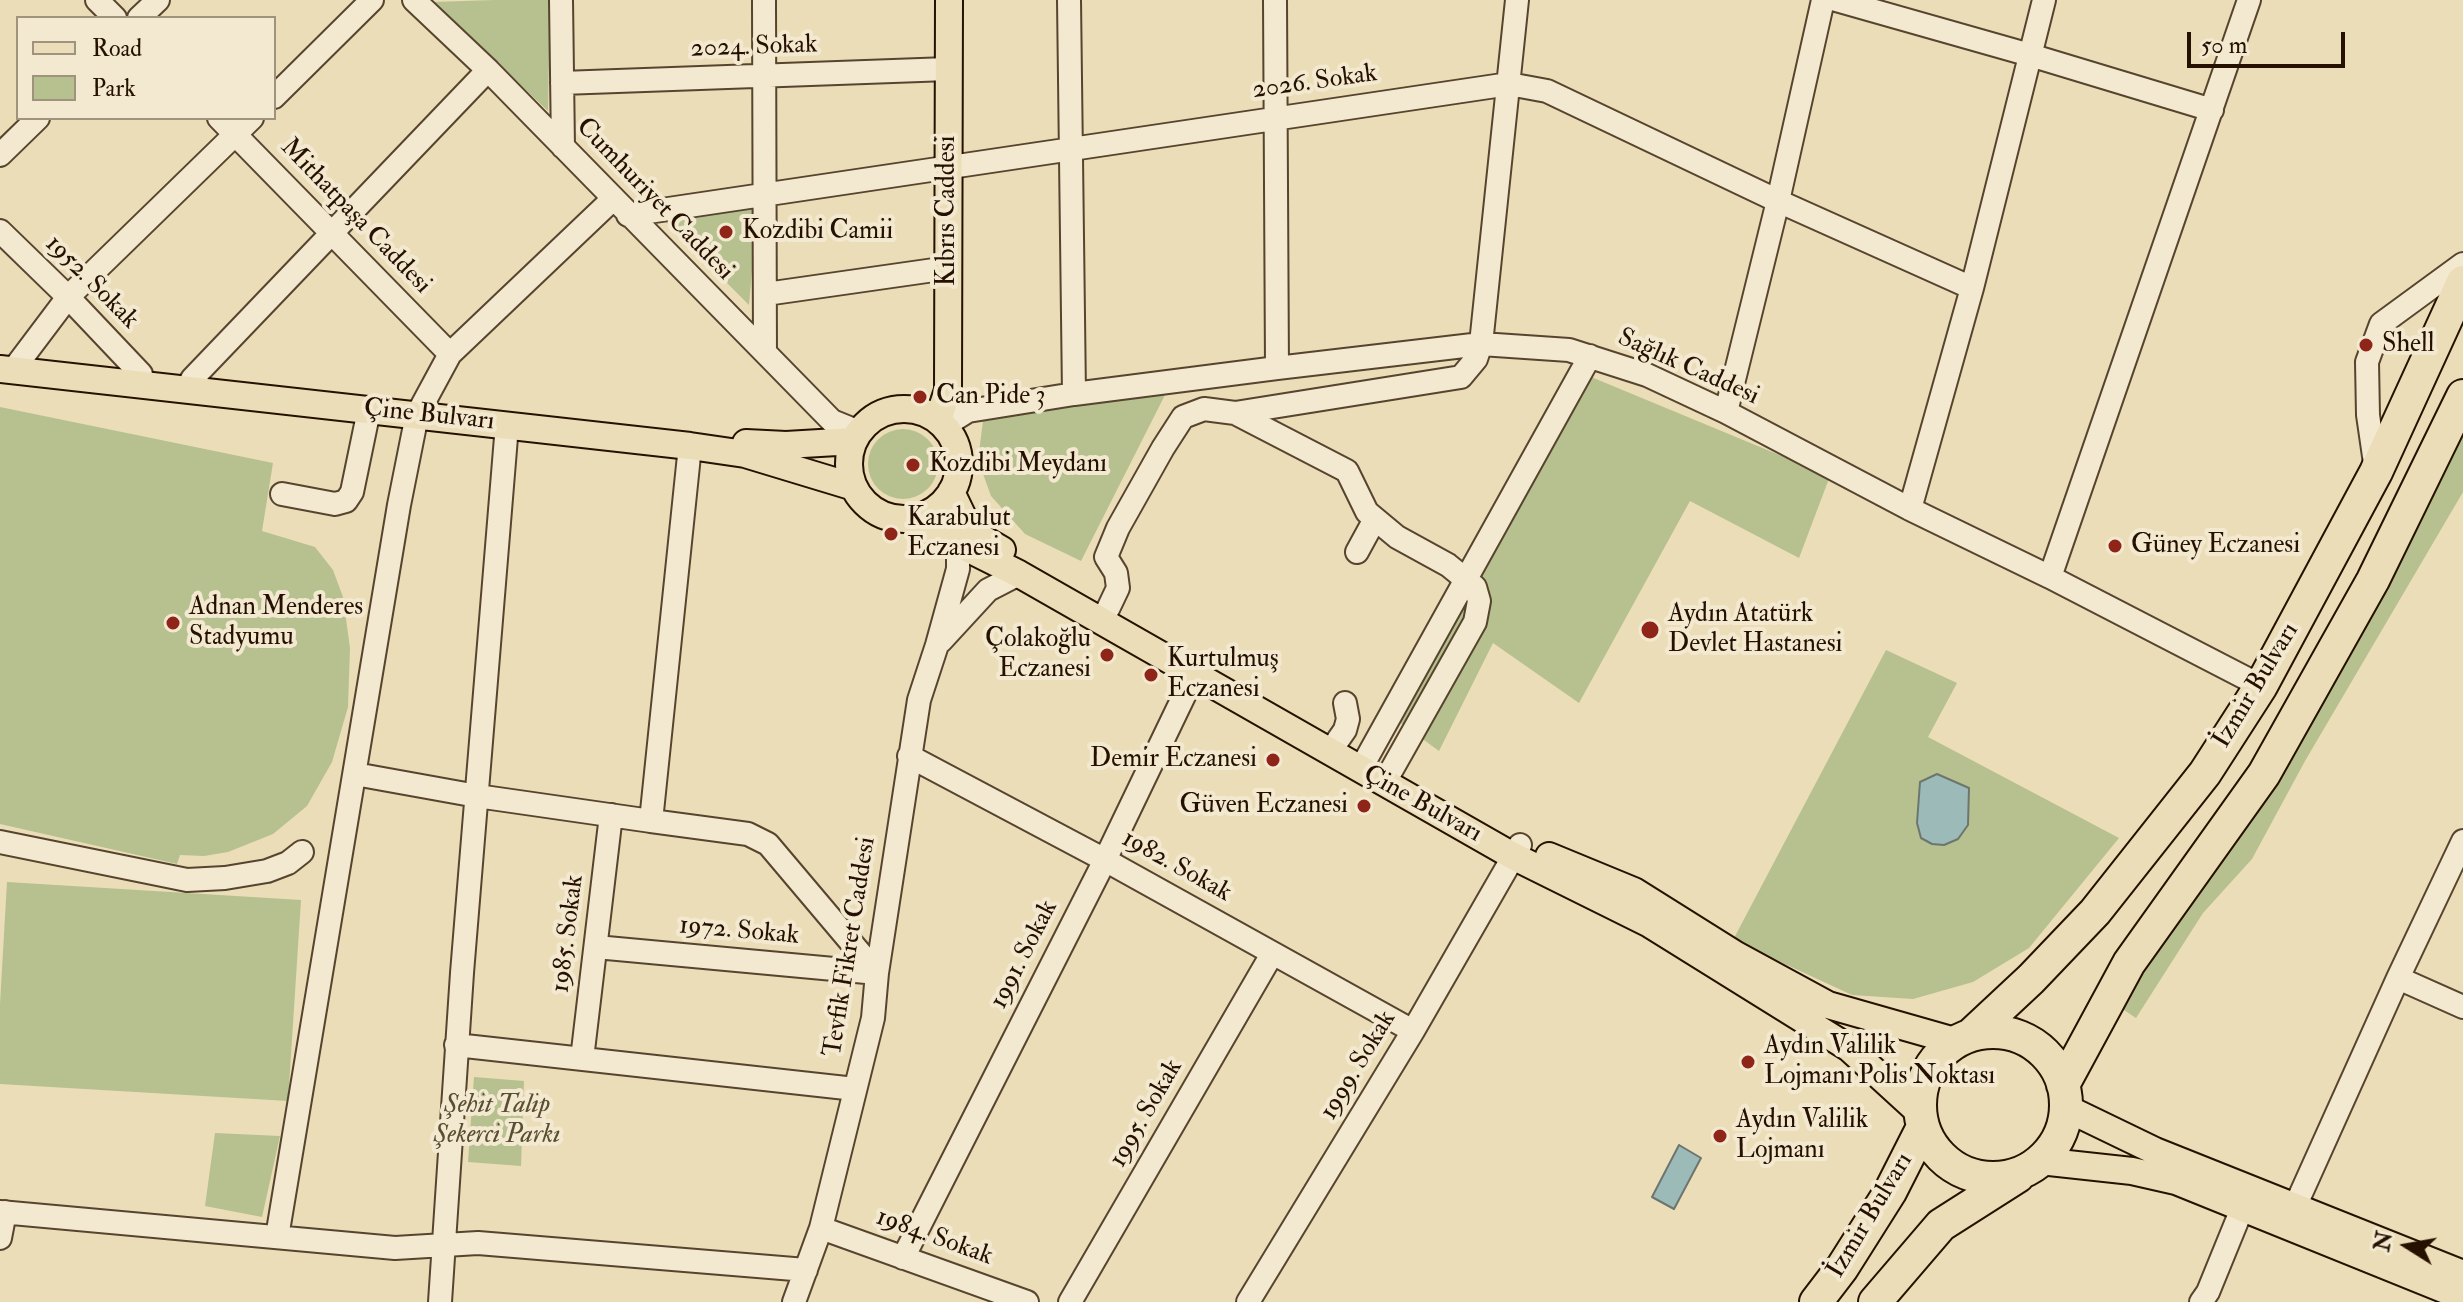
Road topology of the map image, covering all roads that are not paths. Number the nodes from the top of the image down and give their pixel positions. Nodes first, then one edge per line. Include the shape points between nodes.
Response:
1 (97, 0) edge
2 (158, 0) edge
3 (372, 0) edge
4 (414, 0) edge
5 (561, 0) edge
6 (764, 0) edge
7 (935, 0) edge
8 (949, 0) edge
9 (1069, 0) edge
10 (1275, 0) edge
11 (1517, 0) edge
12 (1823, 0) edge
13 (1836, 0) edge
14 (2044, 0) edge
15 (2249, 0) edge
16 (113, 16) edge
17 (141, 16) edge
18 (2030, 55) junction
19 (488, 70) junction
20 (941, 70) junction
21 (765, 75) junction
22 (562, 83) junction
23 (1509, 84) junction
24 (276, 95) edge
25 (2212, 110) junction
26 (1276, 117) junction
27 (36, 120) edge
28 (221, 120) edge
29 (250, 120) edge
30 (236, 134) junction
31 (563, 147) junction
32 (1071, 149) junction
33 (0, 155) edge
34 (942, 167) junction
35 (765, 194) junction
36 (1778, 201) junction
37 (620, 207) junction
38 (0, 231) edge
39 (332, 234) junction
40 (2463, 264) edge
41 (944, 268) junction
42 (2463, 282) edge
43 (1972, 288) junction
44 (766, 294) junction
45 (68, 297) junction
46 (1481, 344) junction
47 (765, 352) junction
48 (450, 354) junction
49 (1590, 356) junction
50 (9, 363) edge
51 (1277, 368) junction
52 (141, 374) junction
53 (192, 379) junction
54 (1074, 394) junction
55 (2463, 396) edge
56 (369, 410) junction
57 (419, 410) junction
58 (1726, 412) junction
59 (1235, 413) junction
60 (937, 420) junction
61 (507, 425) junction
62 (856, 437) junction
63 (690, 446) junction
64 (2376, 472) junction
65 (854, 487) junction
66 (951, 492) junction
67 (282, 494) dead end
68 (1910, 509) junction
69 (909, 519) junction
70 (1375, 519) junction
71 (958, 543) junction
72 (1357, 552) dead end
73 (1019, 574) junction
74 (2050, 577) junction
75 (1466, 579) junction
76 (1108, 609) junction
77 (937, 645) junction
78 (1194, 675) junction
79 (2261, 686) junction
80 (1345, 703) dead end
81 (1338, 740) junction
82 (909, 756) junction
83 (1364, 764) junction
84 (1391, 771) junction
85 (355, 774) junction
86 (477, 796) junction
87 (611, 815) junction
88 (651, 821) junction
89 (2463, 841) edge
90 (0, 842) edge
91 (1516, 850) junction
92 (302, 852) dead end
93 (1105, 860) junction
94 (2455, 877) edge
95 (596, 947) junction
96 (1272, 954) junction
97 (877, 973) junction
98 (2398, 978) junction
99 (2463, 1007) edge
100 (1413, 1031) junction
101 (1964, 1038) junction
102 (456, 1045) junction
103 (582, 1059) junction
104 (855, 1089) junction
105 (2064, 1096) junction
106 (1921, 1120) junction
107 (2032, 1166) junction
108 (2247, 1198) junction
109 (2, 1212) edge
110 (2291, 1215) junction
111 (821, 1228) junction
112 (277, 1237) junction
113 (0, 1238) edge
114 (445, 1246) junction
115 (903, 1258) junction
116 (806, 1270) junction
117 (2463, 1274) edge
118 (2463, 1297) edge
119 (1003, 1298) edge
120 (2205, 1299) edge
121 (440, 1302) edge
122 (794, 1302) edge
123 (1027, 1302) edge
124 (1070, 1302) edge
125 (1248, 1302) edge
126 (1816, 1302) edge
127 (1875, 1302) edge

1 - 16 street
2 - 17 street
3 - 24 street
4 - 19 street, Cumhuriyet Caddesi
5 - 22 street
6 - 21 street
7 - 20 main road, Kıbrıs Caddesi
8 - 20 main road, Kıbrıs Caddesi
9 - 32 street
10 - 26 street
11 - 23 street
12 - 36 street
13 - 18 street
14 - 18 street
15 - 25 street
18 - 25 street
18 - 43 street
19 - 31 street, Cumhuriyet Caddesi
19 - 39 street
20 - 21 street, 2024. Sokak
20 - 34 main road, Kıbrıs Caddesi
21 - 22 street, 2024. Sokak
21 - 35 street
22 - 31 street
23 - 26 street, 2026. Sokak
23 - 36 street, 2026. Sokak via 1547,91
23 - 46 street
25 - 74 street
26 - 32 street, 2026. Sokak
26 - 51 street
27 - 33 street
28 - 30 street, Mithatpaşa Caddesi
29 - 30 street
30 - 39 street, Mithatpaşa Caddesi
30 - 45 street
31 - 37 street, Cumhuriyet Caddesi
32 - 34 street, 2026. Sokak
32 - 54 street
34 - 35 street, 2026. Sokak
34 - 41 main road, Kıbrıs Caddesi
35 - 37 street, 2026. Sokak
35 - 44 street
36 - 43 street, 2026. Sokak
36 - 58 street
37 - 47 street, Cumhuriyet Caddesi
37 - 48 street
38 - 45 street, 1952. Sokak
39 - 48 street, Mithatpaşa Caddesi
39 - 53 street
40 - 64 street via 2381,324 2367,362
41 - 44 street
41 - 60 main road, Kıbrıs Caddesi via 948,390
42 - 64 highway, İzmir Bulvarı
43 - 68 street
44 - 47 street
45 - 50 street
45 - 52 street, 1952. Sokak
46 - 49 street, Sağlık Caddesi
46 - 51 street, Sağlık Caddesi
46 - 59 street via 1461,377
47 - 62 street, Cumhuriyet Caddesi via 832,421
48 - 57 street
49 - 58 street, Sağlık Caddesi via 1647,375
49 - 75 street
50 - 52 main road, Çine Bulvarı
50 - 56 main road, Çine Bulvarı
51 - 54 street, Sağlık Caddesi
52 - 53 main road, Çine Bulvarı
53 - 57 main road, Çine Bulvarı
54 - 60 street, Sağlık Caddesi
55 - 105 highway, İzmir Bulvarı via 2373,580 2264,774 2129,963
56 - 57 main road, Çine Bulvarı
56 - 67 street via 346,501 335,504
57 - 61 main road, Çine Bulvarı
57 - 62 main road, Çine Bulvarı via 714,441 786,445
57 - 85 street
58 - 68 street, Sağlık Caddesi
59 - 70 street via 1347,471
59 - 76 street via 1204,409 1183,417 1106,557 1118,588
60 - 62 main road via 905,409 887,412
60 - 66 main road via 958,449
61 - 63 main road, Çine Bulvarı
61 - 86 street
62 - 65 main road via 849,469
63 - 65 main road, Çine Bulvarı via 745,454
63 - 88 street
64 - 79 highway, İzmir Bulvarı
65 - 69 main road via 879,513
66 - 69 main road via 933,511
66 - 76 main road, Çine Bulvarı via 978,536
68 - 74 street, Sağlık Caddesi
69 - 71 main road, Çine Bulvarı
70 - 72 street
70 - 75 street
71 - 73 main road, Çine Bulvarı
71 - 77 street, Tevfik Fikret Caddesi via 958,569
73 - 77 street, Tevfik Fikret Caddesi via 988,590
73 - 78 main road, Çine Bulvarı
74 - 79 street, Sağlık Caddesi
75 - 83 street
75 - 84 street via 1479,601 1475,622
76 - 81 main road, Çine Bulvarı
77 - 82 street, Tevfik Fikret Caddesi via 919,700
78 - 83 main road, Çine Bulvarı
78 - 93 street, 1991. Sokak
79 - 101 highway, İzmir Bulvarı via 2205,773 2095,912
80 - 81 street via 1348,719
81 - 83 main road, Çine Bulvarı
82 - 93 street, 1982. Sokak
82 - 97 street, Tevfik Fikret Caddesi
83 - 84 main road, Çine Bulvarı
83 - 91 main road, Çine Bulvarı
84 - 91 main road, Çine Bulvarı
85 - 86 street
85 - 112 street
86 - 87 street
86 - 102 street
87 - 88 street
87 - 95 street, 1985. Sokak
88 - 97 street via 748,834 768,844
89 - 94 street
90 - 92 street via 187,880 267,871
91 - 100 street, 1999. Sokak
91 - 101 main road, Çine Bulvarı via 1634,891 1828,1005
91 - 106 main road, Çine Bulvarı via 1648,923 1849,1048
93 - 96 street, 1982. Sokak
93 - 115 street, 1991. Sokak
94 - 98 street
95 - 97 street, 1972. Sokak
95 - 103 street, 1985. Sokak
96 - 100 street, 1982. Sokak
96 - 124 street, 1995. Sokak
97 - 104 street, Tevfik Fikret Caddesi via 873,1018
98 - 99 street
98 - 110 street
100 - 125 street, 1999. Sokak
101 - 105 highway via 1993,1032 2027,1041 2053,1064
101 - 106 highway via 1931,1065 1921,1088
102 - 103 street
102 - 114 street
103 - 104 street
104 - 111 street, Tevfik Fikret Caddesi
105 - 107 highway via 2058,1137
105 - 108 main road
106 - 107 highway via 1938,1154 1956,1169 2001,1178
106 - 126 highway, İzmir Bulvarı via 1890,1192
107 - 108 main road via 2132,1171
107 - 127 highway, İzmir Bulvarı via 1941,1225
108 - 110 main road
108 - 120 street
109 - 112 street
109 - 113 street
110 - 117 main road
110 - 118 main road
111 - 115 street, 1984. Sokak
111 - 116 street, Tevfik Fikret Caddesi
112 - 114 street via 409,1249
114 - 116 street via 478,1243
114 - 121 street
115 - 119 street, 1984. Sokak
116 - 122 street, Tevfik Fikret Caddesi
119 - 123 street, 1984. Sokak

